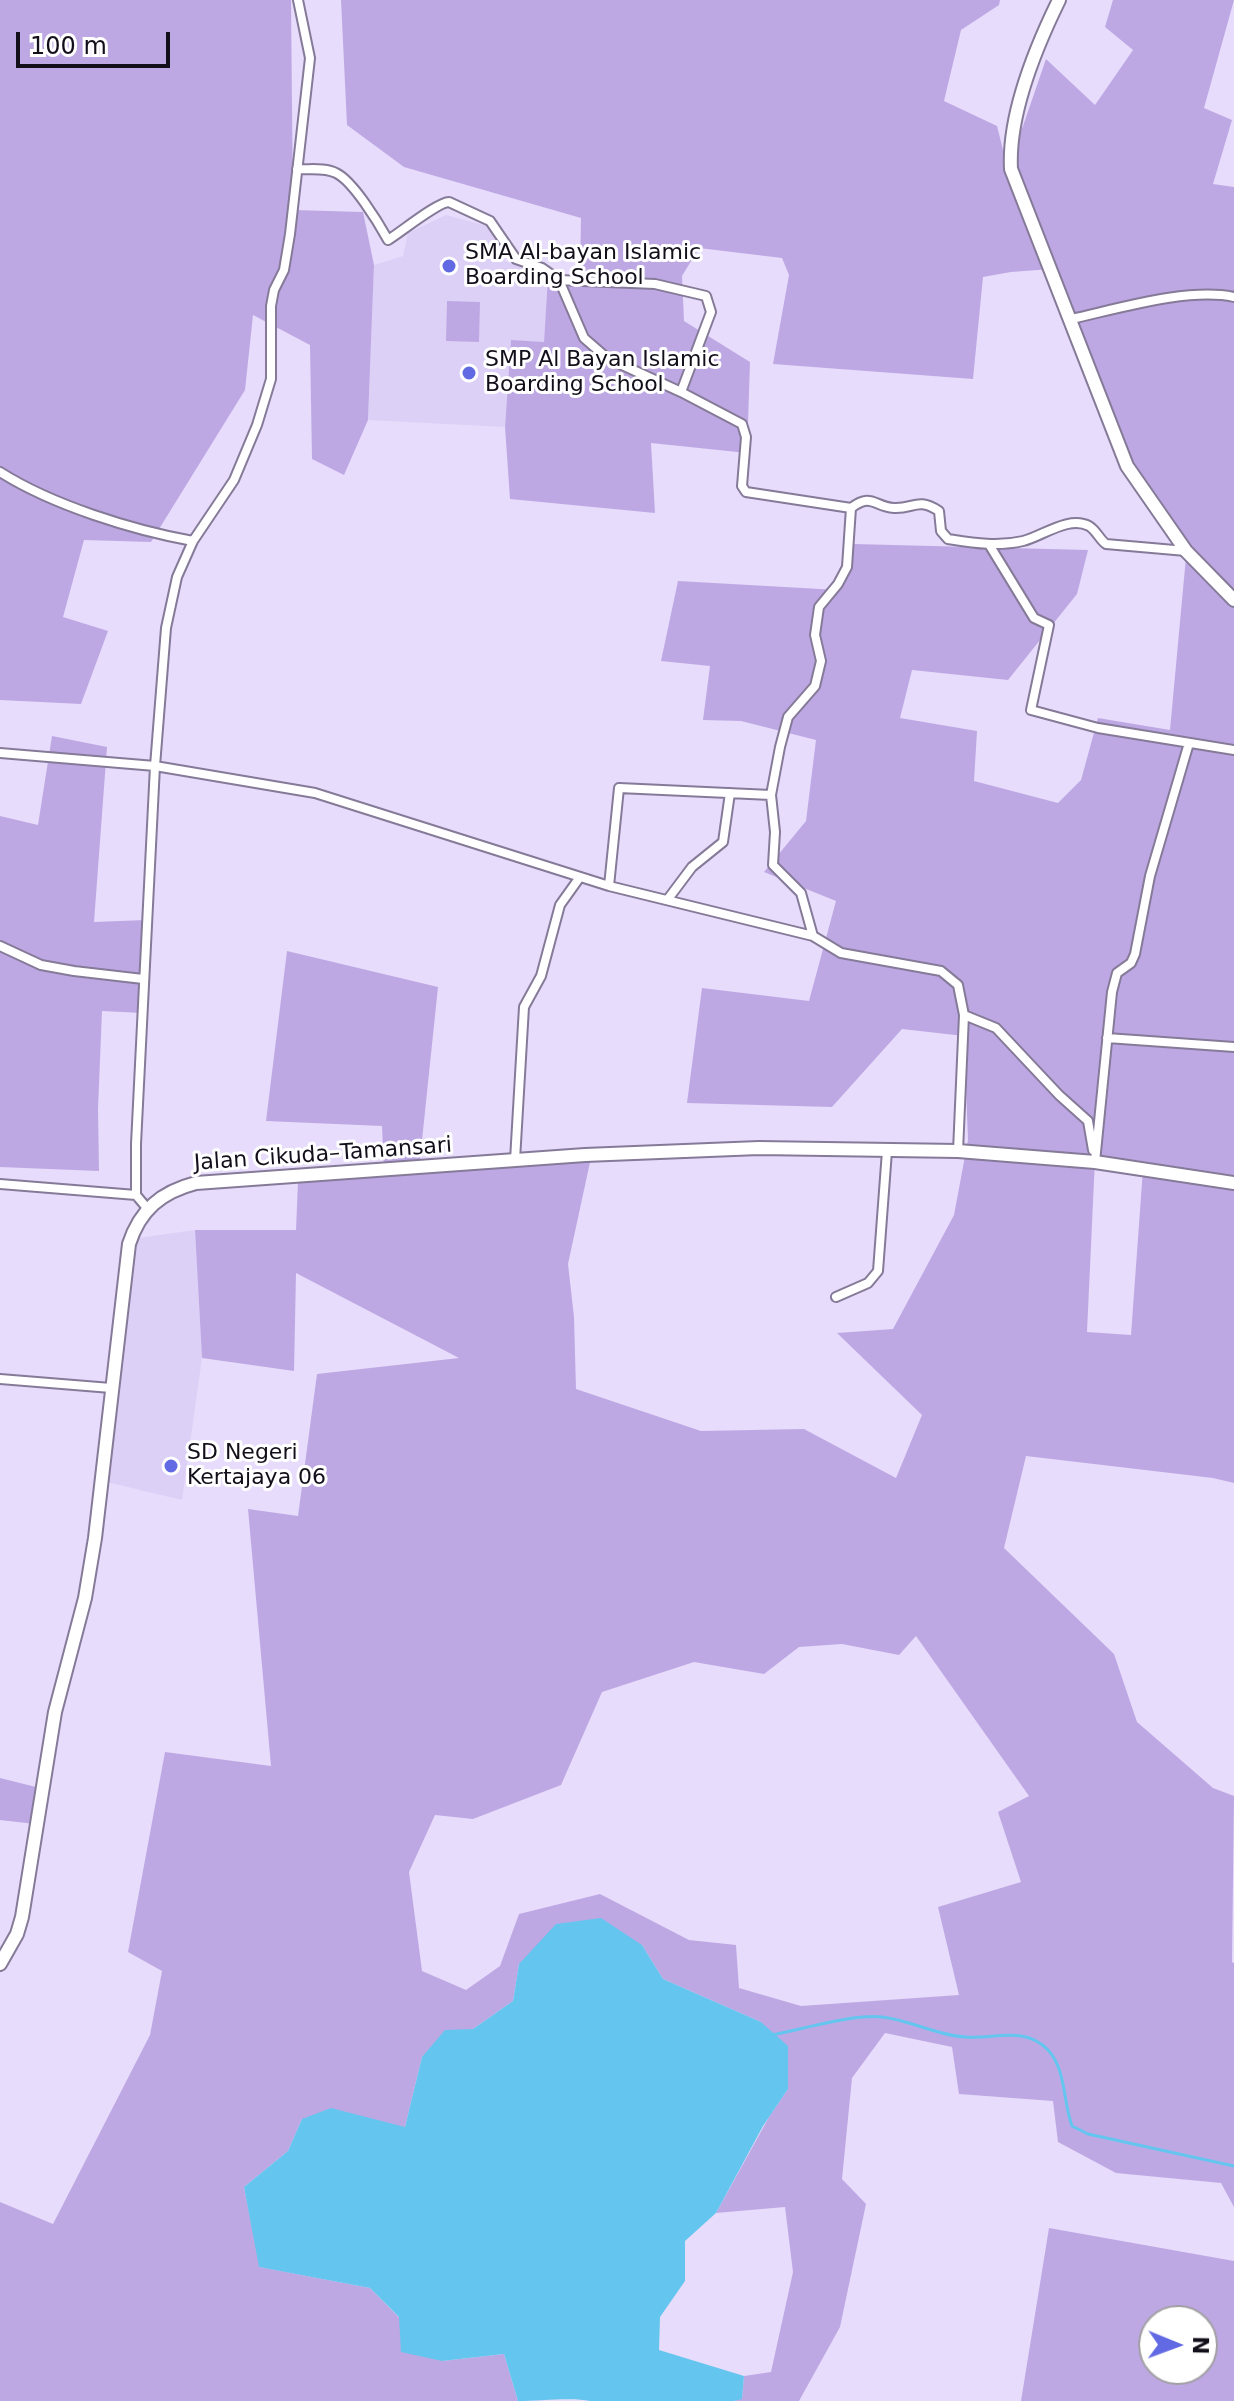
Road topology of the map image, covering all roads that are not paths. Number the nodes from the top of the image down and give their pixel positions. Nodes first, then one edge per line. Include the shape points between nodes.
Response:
1 (298, 0) edge
2 (1059, 0) edge
3 (297, 169) junction
4 (559, 280) junction
5 (1234, 297) edge
6 (1071, 319) junction
7 (681, 392) junction
8 (0, 472) edge
9 (851, 508) junction
10 (193, 541) junction
11 (990, 546) junction
12 (1186, 551) junction
13 (1234, 600) edge
14 (1189, 743) junction
15 (1234, 750) edge
16 (0, 753) edge
17 (155, 766) junction
18 (730, 793) junction
19 (771, 795) junction
20 (580, 877) junction
21 (609, 886) junction
22 (668, 899) junction
23 (813, 936) junction
24 (0, 946) edge
25 (143, 979) junction
26 (964, 1015) junction
27 (1107, 1038) junction
28 (1234, 1047) edge
29 (887, 1151) junction
30 (958, 1151) junction
31 (515, 1160) junction
32 (1095, 1162) junction
33 (1234, 1183) edge
34 (0, 1184) edge
35 (136, 1195) junction
36 (147, 1208) junction
37 (836, 1297) dead end
38 (0, 1379) edge
39 (111, 1388) junction
40 (0, 1964) edge

1 - 3 street via 310,58
2 - 6 street via 1036,54 1010,148 1011,169
3 - 4 street via 339,174 388,240 449,202 490,221 516,259
3 - 10 street via 284,270 271,306 268,396 234,480
4 - 7 street via 584,338 607,358
4 - 7 street via 655,284 706,296 711,312
5 - 6 street via 1219,293 1156,300
6 - 12 street via 1127,466
7 - 9 street via 731,416 745,429 746,492
8 - 10 street via 43,496
9 - 11 street via 861,500 890,508 931,506 939,511 941,531 948,539
9 - 19 street via 847,567 819,607 815,635 821,661 815,686 788,717
10 - 17 street via 169,607
11 - 12 street via 1081,524 1106,544
11 - 14 street via 1034,618 1049,625 1031,710
12 - 13 street
14 - 15 street
14 - 27 street via 1150,876 1135,954 1117,973
16 - 17 street
17 - 20 street via 315,793
17 - 25 street
18 - 19 street
18 - 21 street via 619,788
18 - 22 street via 723,842 692,867
19 - 23 street via 773,865 801,893
20 - 21 street
20 - 31 street via 560,905 541,976 524,1007
21 - 22 street
22 - 23 street
23 - 26 street via 841,953 941,971 958,985
24 - 25 street via 41,965
25 - 35 street
26 - 30 street
26 - 32 street via 996,1028 1088,1121
27 - 28 street
27 - 32 street
29 - 30 street, Jalan Cikuda–Tamansari
29 - 31 street, Jalan Cikuda–Tamansari via 759,1148
29 - 37 street via 878,1271 868,1283
30 - 32 street, Jalan Cikuda–Tamansari
31 - 36 street, Jalan Cikuda–Tamansari via 196,1183 163,1195
32 - 33 street, Jalan Cikuda–Tamansari
34 - 35 street
35 - 36 street
36 - 39 street via 127,1254
38 - 39 street
39 - 40 street via 85,1598 55,1712 22,1917

